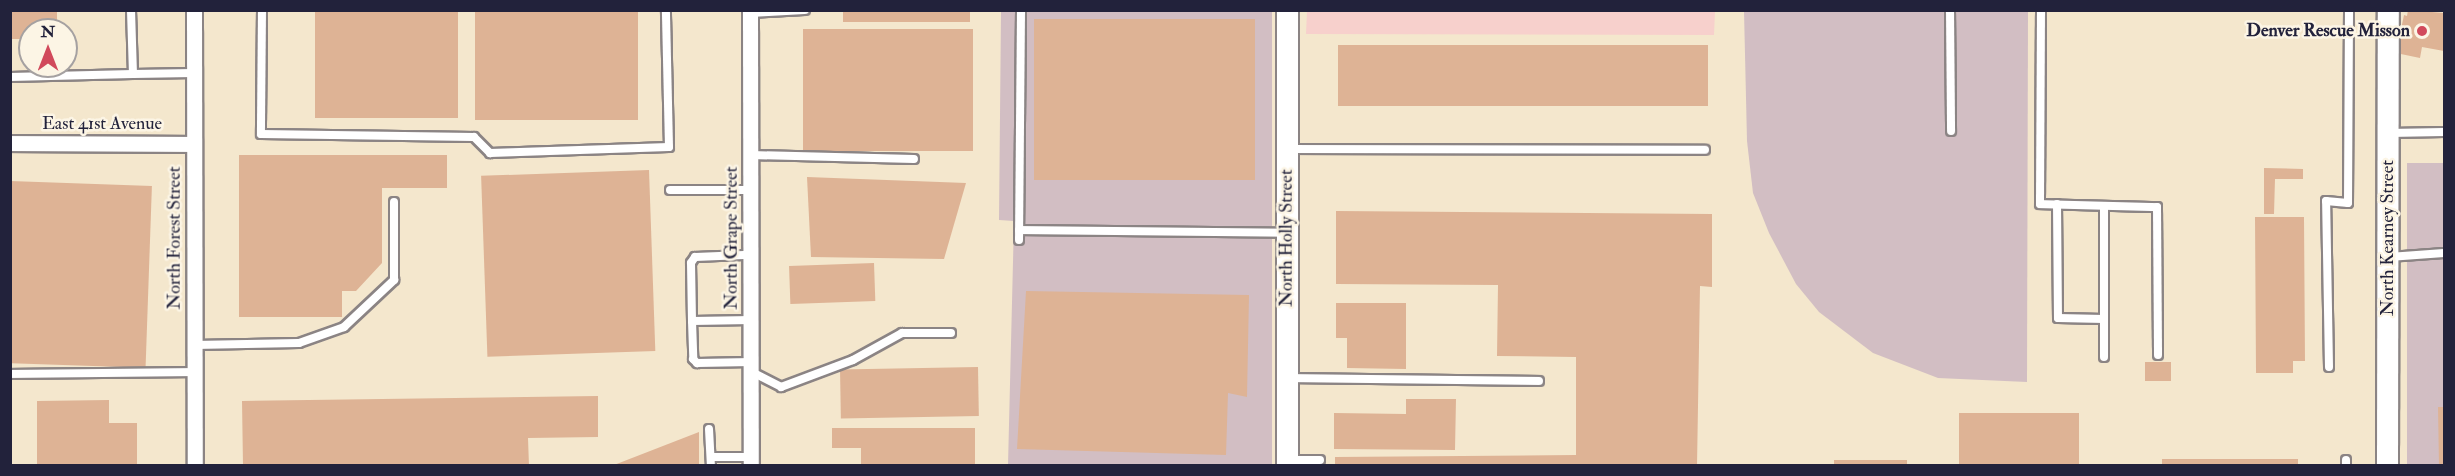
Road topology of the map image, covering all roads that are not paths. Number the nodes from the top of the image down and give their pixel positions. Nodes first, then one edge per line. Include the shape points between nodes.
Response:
1 (131, 10) edge
2 (194, 10) edge
3 (262, 10) edge
4 (666, 10) edge
5 (805, 10) edge
6 (1021, 10) edge
7 (1287, 10) edge
8 (1950, 10) edge
9 (2041, 10) edge
10 (2349, 10) edge
11 (2388, 10) edge
12 (750, 12) edge
13 (194, 73) junction
14 (133, 74) junction
15 (10, 77) edge
16 (1951, 131) dead end
17 (2445, 132) edge
18 (2388, 134) junction
19 (10, 143) edge
20 (194, 144) junction
21 (1287, 149) junction
22 (1705, 150) dead end
23 (751, 155) junction
24 (914, 159) dead end
25 (670, 190) dead end
26 (751, 190) junction
27 (394, 202) dead end
28 (2057, 204) junction
29 (2104, 206) junction
30 (1019, 230) junction
31 (1287, 232) junction
32 (1019, 240) dead end
33 (2445, 253) edge
34 (744, 255) dead end
35 (2388, 257) junction
36 (2104, 319) junction
37 (752, 320) junction
38 (692, 321) junction
39 (951, 333) dead end
40 (195, 345) junction
41 (2158, 355) dead end
42 (2104, 357) dead end
43 (752, 367) junction
44 (2329, 367) dead end
45 (195, 372) junction
46 (10, 374) edge
47 (1287, 378) junction
48 (1539, 381) dead end
49 (709, 429) dead end
50 (1320, 460) dead end
51 (711, 461) edge
52 (751, 461) edge
53 (1287, 463) edge
54 (195, 465) edge
55 (2387, 465) edge

1 - 14 lane
2 - 13 street, North Forest Street
3 - 4 lane via 261,134 474,137 490,153 669,147
5 - 12 lane
6 - 30 lane
7 - 21 street, North Holly Street
8 - 16 lane
9 - 28 lane via 2040,204
10 - 44 lane via 2348,202 2325,201
11 - 18 street, North Kearney Street
12 - 23 street, North Grape Street
13 - 14 lane
13 - 20 street, North Forest Street
14 - 15 lane
17 - 18 lane
18 - 35 street, North Kearney Street
19 - 20 street, East 41st Avenue
20 - 40 street, North Forest Street
21 - 22 lane
21 - 31 street, North Holly Street
23 - 24 lane
23 - 26 street, North Grape Street
25 - 26 lane
26 - 37 street, North Grape Street
27 - 40 lane via 394,280 344,327 299,343
28 - 29 lane
28 - 36 lane via 2058,318
29 - 36 lane
29 - 41 lane via 2157,207
30 - 31 lane
30 - 32 lane
31 - 47 street, North Holly Street
33 - 35 lane
34 - 38 lane via 695,257 691,262
35 - 55 street, North Kearney Street
36 - 42 lane
37 - 38 lane
37 - 43 street, North Grape Street
38 - 43 lane via 693,359 697,363
39 - 43 lane via 903,333 853,360 781,387
40 - 45 street, North Forest Street
43 - 52 street, North Grape Street
45 - 46 lane
45 - 54 street, North Forest Street
47 - 48 lane
47 - 53 street, North Holly Street
49 - 51 lane
50 - 53 lane
51 - 52 lane

